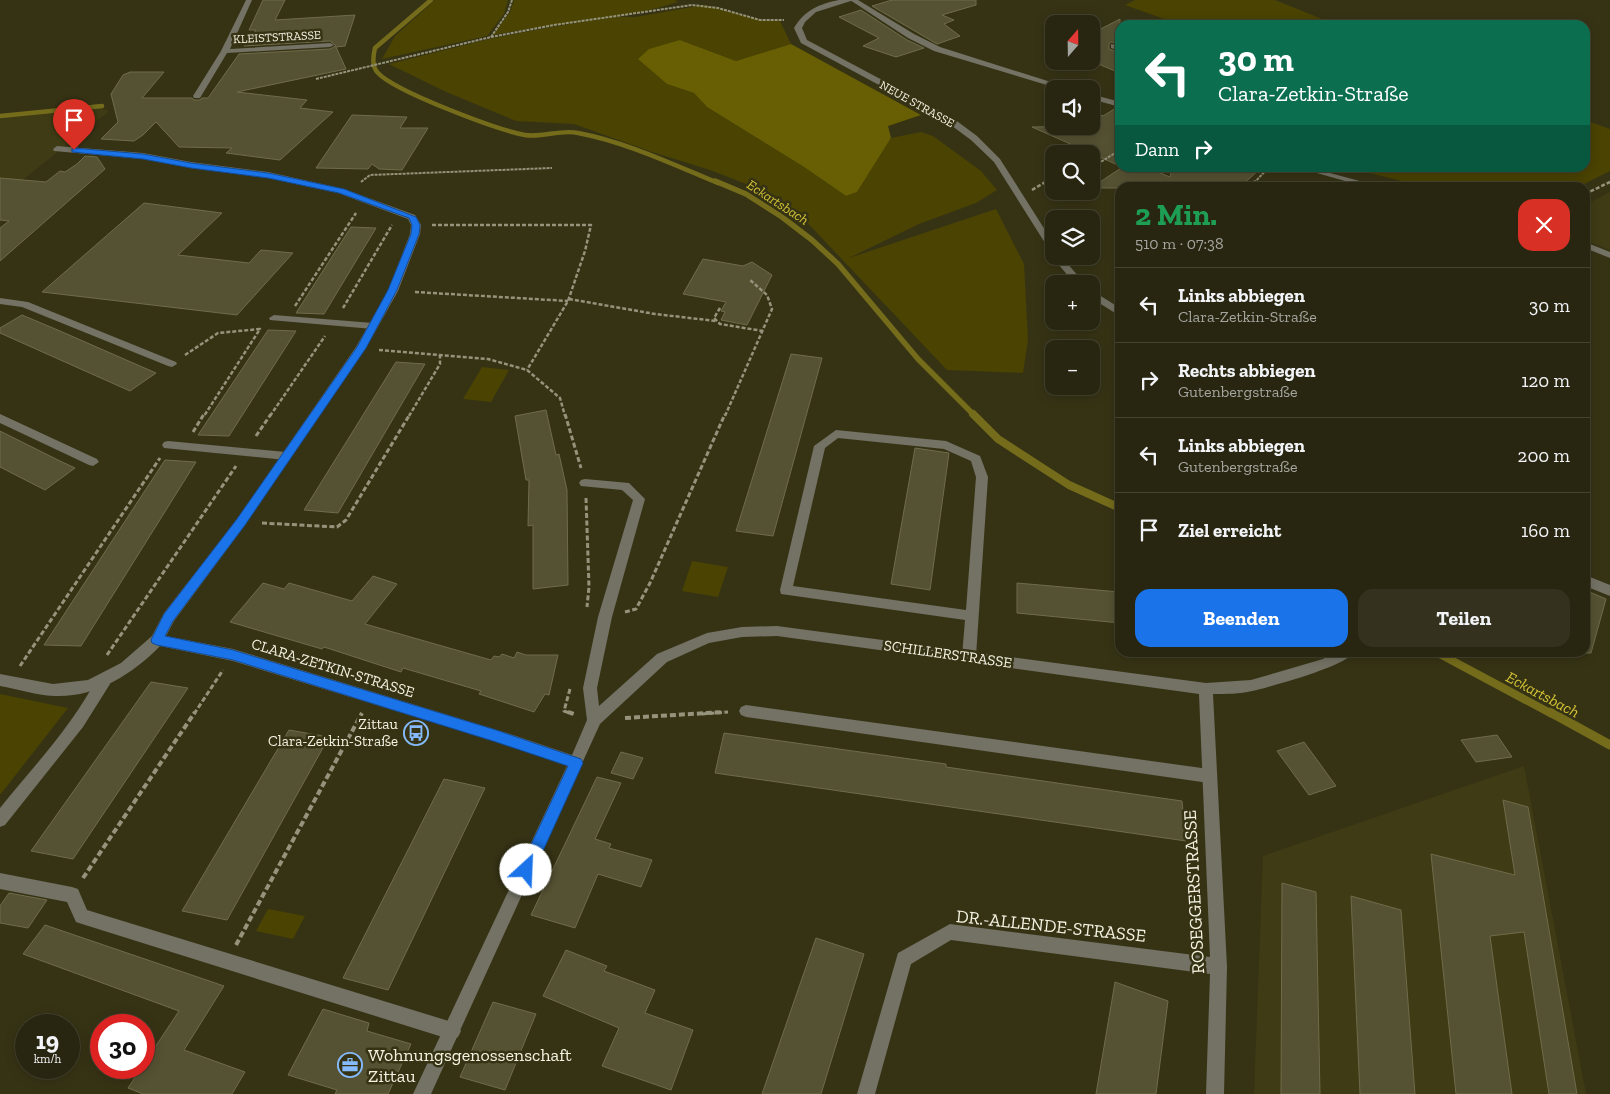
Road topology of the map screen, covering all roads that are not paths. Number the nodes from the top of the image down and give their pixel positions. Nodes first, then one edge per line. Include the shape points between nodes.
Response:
1 (249, 0) edge
2 (852, 0) edge
3 (330, 45) dead end
4 (225, 51) junction
5 (1045, 82) edge
6 (197, 96) dead end
7 (1100, 99) edge
8 (1115, 104) edge
9 (57, 149) dead end
10 (1319, 172) edge
11 (1358, 182) edge
12 (1045, 238) edge
13 (1590, 247) edge
14 (1610, 255) edge
15 (1064, 265) edge
16 (1072, 275) edge
17 (1100, 300) edge
18 (0, 301) edge
19 (1115, 310) edge
20 (274, 318) dead end
21 (373, 326) junction
22 (172, 364) road end
23 (0, 418) edge
24 (168, 446) road end
25 (286, 456) junction
26 (93, 462) dead end
27 (585, 483) road end
28 (1590, 582) edge
29 (1610, 591) edge
30 (972, 616) junction
31 (157, 640) junction
32 (969, 656) junction
33 (1339, 657) edge
34 (102, 680) junction
35 (5, 681) edge
36 (1206, 688) junction
37 (746, 711) road end
38 (594, 720) junction
39 (576, 763) junction
40 (1209, 776) junction
41 (0, 820) edge
42 (0, 881) edge
43 (1219, 967) junction
44 (452, 1031) junction
45 (422, 1094) edge
46 (866, 1094) edge
47 (1215, 1094) edge

1 - 4 street
2 - 5 street via 937,49
2 - 12 street, NEUE STRASSE via 829,4 802,19 798,28 804,41 947,118 974,138 996,161
3 - 4 street, KLEISTSTRASSE
4 - 6 street
7 - 8 street
9 - 21 street via 143,156 191,166 268,175 347,193 412,217 416,225 415,234 393,290
10 - 11 street
13 - 14 street
15 - 16 street
17 - 19 street
18 - 22 street via 24,304
20 - 21 street
21 - 25 street
23 - 26 street
24 - 25 street
25 - 31 street via 169,617
27 - 38 street, SCHILLERSTRASSE via 625,486 638,499 605,617 590,688
28 - 29 street
30 - 30 street via 982,477 976,459 946,445 836,434 820,446 786,590
30 - 32 street
31 - 34 street via 124,669
31 - 39 street, CLARA-ZETKIN-STRASSE via 233,655
32 - 36 street, SCHILLERSTRASSE
32 - 38 street, SCHILLERSTRASSE via 777,631 742,632 707,638 662,658
33 - 36 street, SCHILLERSTRASSE via 1327,664 1251,686
34 - 35 street via 60,690
34 - 41 street via 103,684 78,724
36 - 40 street, ROSEGGERSTRASSE
37 - 40 street
38 - 39 street, SCHILLERSTRASSE
39 - 44 street, SCHILLERSTRASSE
40 - 43 street, ROSEGGERSTRASSE
42 - 44 street via 72,895 82,916
43 - 46 street, DR.-ALLENDE-STRASSE via 950,932 904,959
43 - 47 street, ROSEGGERSTRASSE
44 - 45 street, SCHILLERSTRASSE

